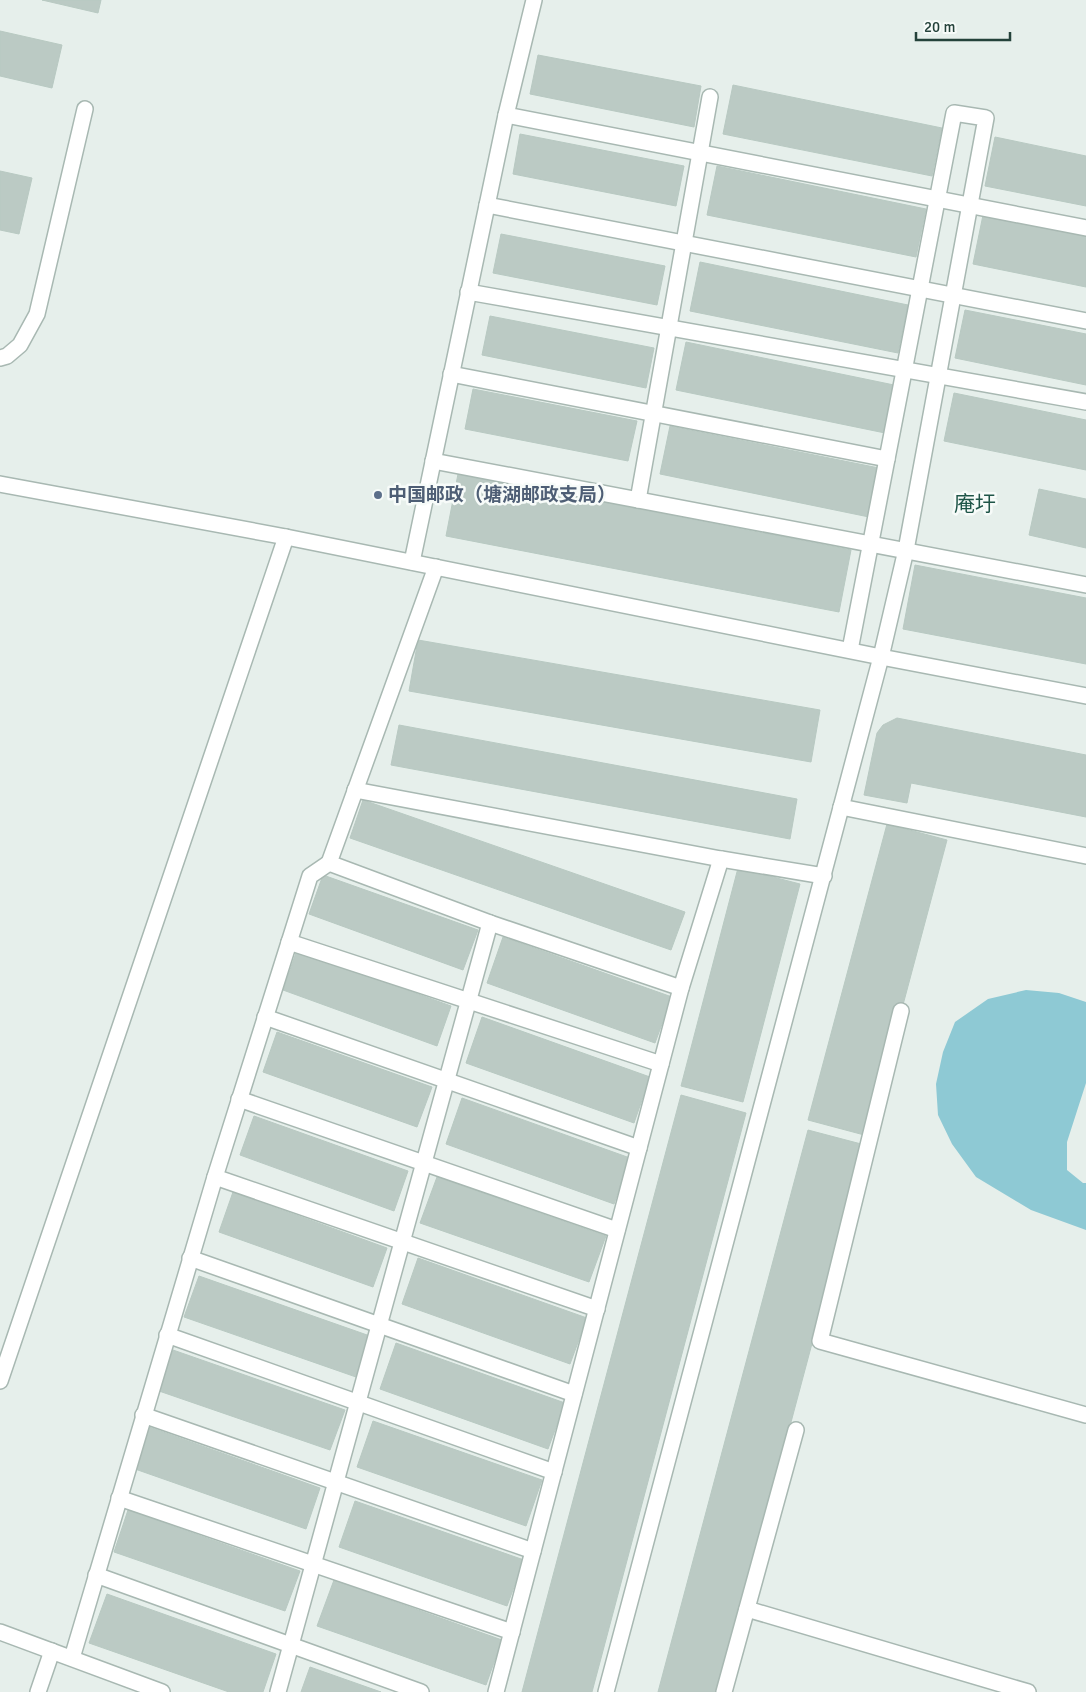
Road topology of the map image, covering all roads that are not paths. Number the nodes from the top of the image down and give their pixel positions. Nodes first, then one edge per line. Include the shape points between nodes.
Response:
1 (534, 0) edge
2 (710, 97) dead end
3 (85, 110) dead end
4 (506, 115) junction
5 (700, 153) junction
6 (937, 199) junction
7 (486, 205) junction
8 (970, 206) junction
9 (1086, 228) edge
10 (684, 243) junction
11 (920, 289) junction
12 (468, 292) junction
13 (953, 295) junction
14 (1086, 321) edge
15 (669, 328) junction
16 (0, 358) edge
17 (904, 370) junction
18 (451, 374) junction
19 (938, 376) junction
20 (1086, 402) edge
21 (654, 414) junction
22 (887, 459) junction
23 (433, 461) junction
24 (0, 484) edge
25 (638, 500) junction
26 (286, 537) junction
27 (870, 544) junction
28 (906, 550) junction
29 (412, 562) junction
30 (436, 567) junction
31 (1086, 585) edge
32 (850, 650) junction
33 (881, 657) junction
34 (1086, 696) edge
35 (355, 790) junction
36 (841, 807) junction
37 (1086, 856) edge
38 (720, 858) junction
39 (329, 863) junction
40 (824, 876) junction
41 (490, 923) junction
42 (289, 942) junction
43 (681, 988) junction
44 (468, 1002) junction
45 (902, 1011) dead end
46 (265, 1017) junction
47 (661, 1064) junction
48 (446, 1081) junction
49 (239, 1099) junction
50 (639, 1148) junction
51 (424, 1163) junction
52 (215, 1177) junction
53 (617, 1230) junction
54 (402, 1242) junction
55 (190, 1258) junction
56 (597, 1309) junction
57 (379, 1325) junction
58 (167, 1336) junction
59 (0, 1381) edge
60 (574, 1394) junction
61 (358, 1403) junction
62 (143, 1415) junction
63 (1086, 1415) edge
64 (796, 1430) dead end
65 (554, 1472) junction
66 (336, 1482) junction
67 (119, 1498) junction
68 (533, 1551) junction
69 (314, 1564) junction
70 (96, 1575) junction
71 (747, 1609) junction
72 (0, 1632) edge
73 (512, 1632) junction
74 (291, 1645) junction
75 (52, 1651) junction
76 (72, 1658) junction
77 (38, 1692) edge
78 (162, 1692) edge
79 (278, 1692) edge
80 (421, 1692) edge
81 (496, 1692) edge
82 (606, 1692) edge
83 (724, 1692) edge
84 (1028, 1692) edge

1 - 4 street
2 - 5 street
3 - 16 street via 37,314 20,345
4 - 5 street
4 - 7 street
5 - 6 street
5 - 10 street
6 - 8 street
6 - 8 street via 954,113 986,118
6 - 11 street
7 - 10 street
7 - 12 street
8 - 9 street
8 - 13 street
10 - 11 street
10 - 15 street
11 - 13 street
11 - 17 street
12 - 15 street
12 - 18 street
13 - 14 street
13 - 19 street
15 - 17 street
15 - 21 street
17 - 19 street
17 - 22 street
18 - 21 street
18 - 23 street
19 - 20 street
19 - 28 street
21 - 22 street
21 - 25 street
22 - 27 street
23 - 25 street
23 - 29 street
24 - 26 street
25 - 27 street
26 - 29 street
26 - 59 street
27 - 28 street
27 - 32 street
28 - 31 street
28 - 33 street
29 - 30 street
30 - 32 street
30 - 35 street
32 - 33 street
33 - 34 street
33 - 36 street
35 - 38 street
35 - 39 street
36 - 37 street
36 - 40 street
38 - 40 street
38 - 43 street
39 - 41 street
39 - 42 street via 310,876
40 - 82 street
41 - 43 street
41 - 44 street
42 - 44 street
42 - 46 street
43 - 47 street
44 - 47 street
44 - 48 street
45 - 63 street via 820,1341
46 - 48 street
46 - 49 street
47 - 50 street
48 - 50 street
48 - 51 street
49 - 51 street
49 - 52 street
50 - 53 street
51 - 53 street
51 - 54 street
52 - 54 street
52 - 55 street
53 - 56 street
54 - 56 street
54 - 57 street
55 - 57 street
55 - 58 street
56 - 60 street
57 - 60 street
57 - 61 street
58 - 61 street
58 - 62 street
60 - 65 street
61 - 65 street
61 - 66 street
62 - 66 street
62 - 67 street
64 - 71 street
65 - 68 street
66 - 68 street
66 - 69 street
67 - 69 street
67 - 70 street
68 - 73 street
69 - 73 street
69 - 74 street
70 - 74 street
70 - 76 street
71 - 83 street
71 - 84 street
72 - 75 street
73 - 81 street
74 - 79 street
74 - 80 street
75 - 76 street
75 - 77 street
76 - 78 street

